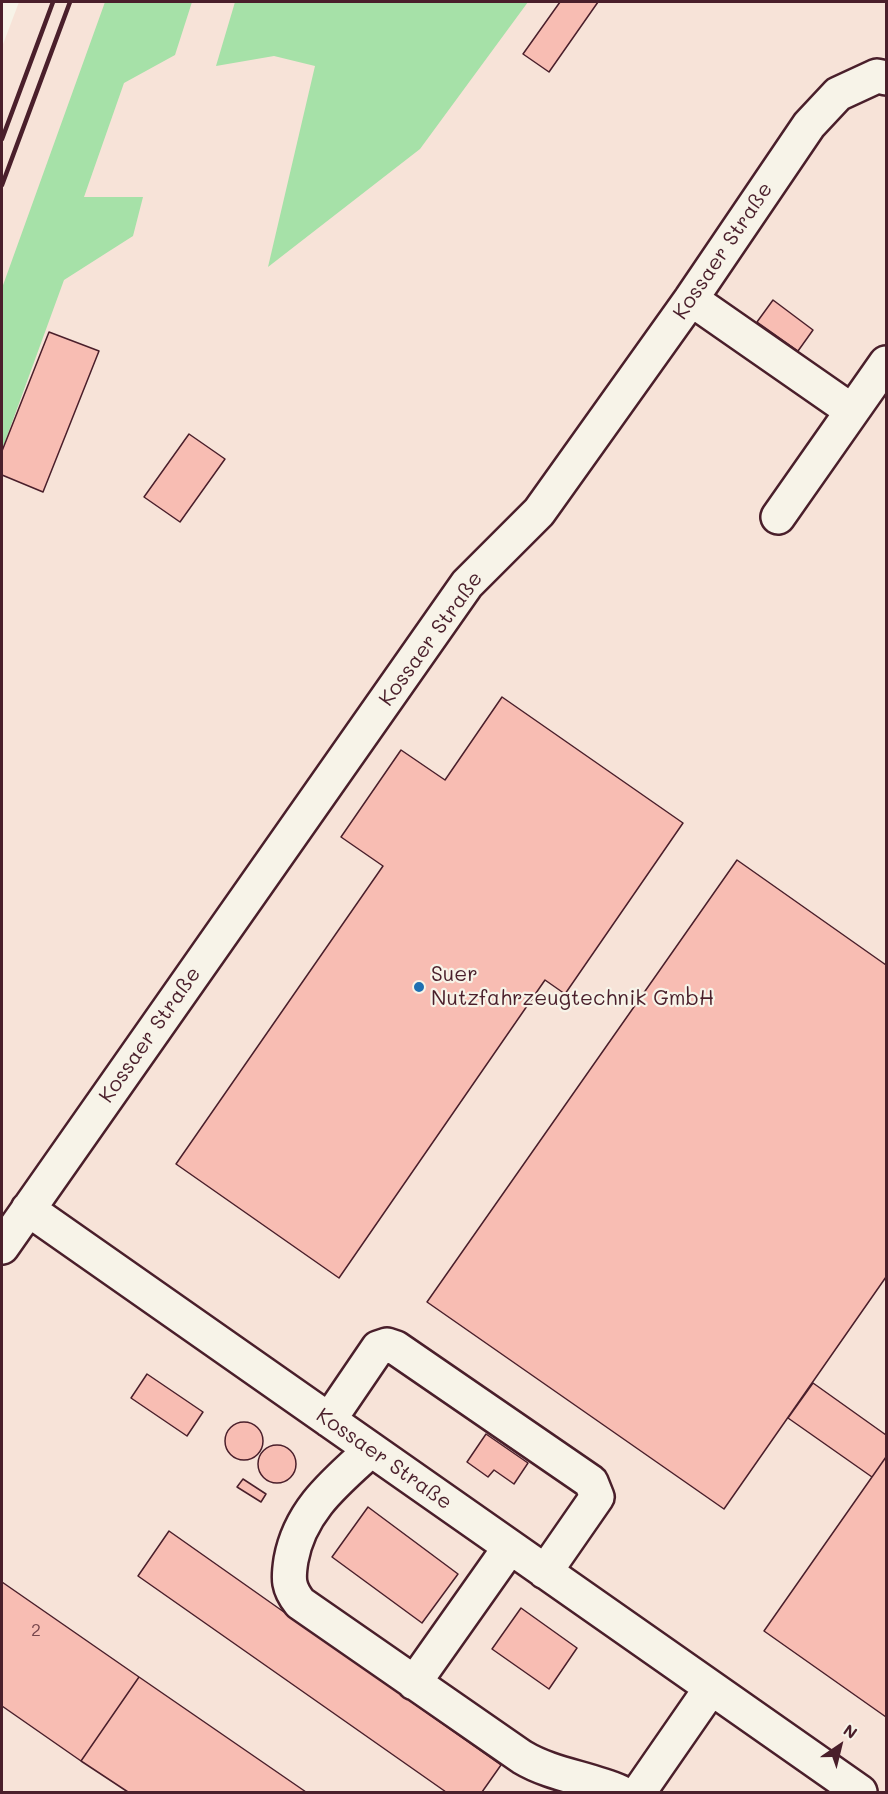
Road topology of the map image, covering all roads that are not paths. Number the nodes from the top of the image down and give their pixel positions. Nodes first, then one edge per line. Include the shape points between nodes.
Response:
1 (886, 78) edge
2 (691, 298) junction
3 (886, 363) edge
4 (852, 411) junction
5 (778, 517) dead end
6 (28, 1209) junction
7 (2, 1247) edge
8 (329, 1420) junction
9 (371, 1450) junction
10 (510, 1547) junction
11 (545, 1572) junction
12 (414, 1683) junction
13 (711, 1688) junction
14 (555, 1783) edge
15 (620, 1792) edge
16 (639, 1792) edge
17 (860, 1792) edge

1 - 2 lane, Kossaer Straße via 877,76 838,94 809,125
2 - 4 lane
2 - 6 lane, Kossaer Straße via 539,512 467,584
3 - 4 lane
4 - 5 lane
6 - 7 lane, Kossaer Straße
6 - 8 lane, Kossaer Straße
8 - 9 lane, Kossaer Straße
8 - 11 lane via 378,1348 387,1345 591,1482 597,1497
9 - 10 lane, Kossaer Straße
9 - 12 lane via 330,1488 302,1525 289,1576 292,1592 300,1603
10 - 11 lane, Kossaer Straße
10 - 12 lane
11 - 13 lane, Kossaer Straße
12 - 14 lane via 539,1767
13 - 16 lane
13 - 17 lane, Kossaer Straße
14 - 15 lane via 603,1785

